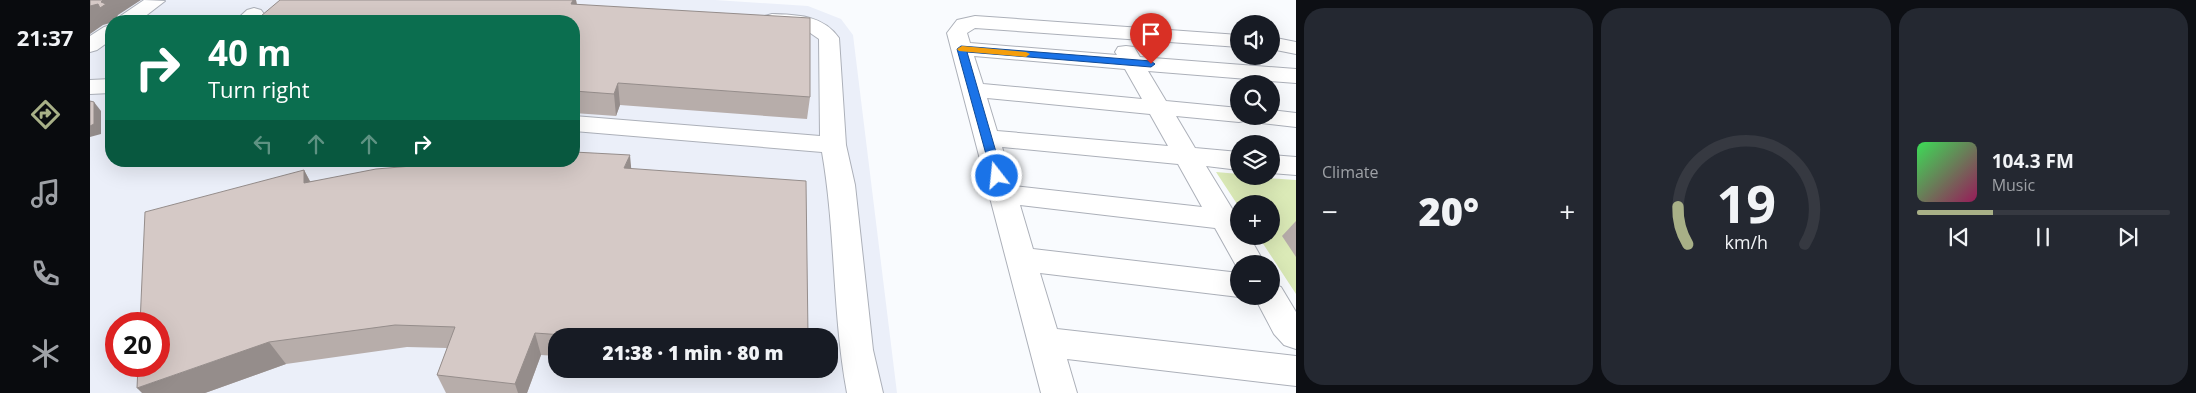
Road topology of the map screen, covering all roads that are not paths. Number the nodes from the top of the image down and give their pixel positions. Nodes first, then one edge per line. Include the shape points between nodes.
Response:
1 (155, 1) dead end
2 (135, 15) edge
3 (753, 19) edge
4 (1115, 32) junction
5 (105, 35) edge
6 (1230, 39) edge
7 (1280, 45) edge
8 (90, 46) edge
9 (1296, 48) edge
10 (961, 49) junction
11 (1133, 63) junction
12 (1296, 76) edge
13 (90, 86) edge
14 (105, 86) edge
15 (973, 90) junction
16 (1159, 108) junction
17 (1230, 114) edge
18 (1280, 119) edge
19 (1296, 120) edge
20 (580, 124) edge
21 (986, 138) junction
22 (833, 145) junction
23 (1187, 156) junction
24 (1230, 160) edge
25 (1280, 165) edge
26 (1296, 166) edge
27 (1003, 194) junction
28 (1223, 219) junction
29 (1245, 255) edge
30 (1021, 259) junction
31 (1230, 284) edge
32 (1275, 305) edge
33 (1296, 335) edge
34 (1044, 342) junction
35 (856, 350) junction
36 (1296, 371) edge
37 (844, 393) edge
38 (865, 393) edge
39 (1059, 393) edge

1 - 2 lane
3 - 22 lane via 811,22 823,29 829,38
4 - 6 lane
4 - 10 lane via 975,22 959,28
4 - 11 lane
5 - 8 lane
7 - 9 lane
10 - 11 lane
10 - 15 lane
11 - 12 lane
11 - 16 lane
13 - 14 lane
15 - 16 lane
15 - 21 lane
16 - 17 lane
16 - 23 lane
18 - 19 lane
20 - 22 lane
21 - 23 lane
21 - 27 lane
22 - 35 lane
23 - 24 lane
23 - 28 lane
25 - 26 lane
27 - 28 lane
27 - 30 lane
28 - 29 lane
30 - 31 lane
30 - 34 lane
32 - 33 lane
34 - 36 lane
34 - 39 lane
35 - 37 lane
35 - 38 lane

